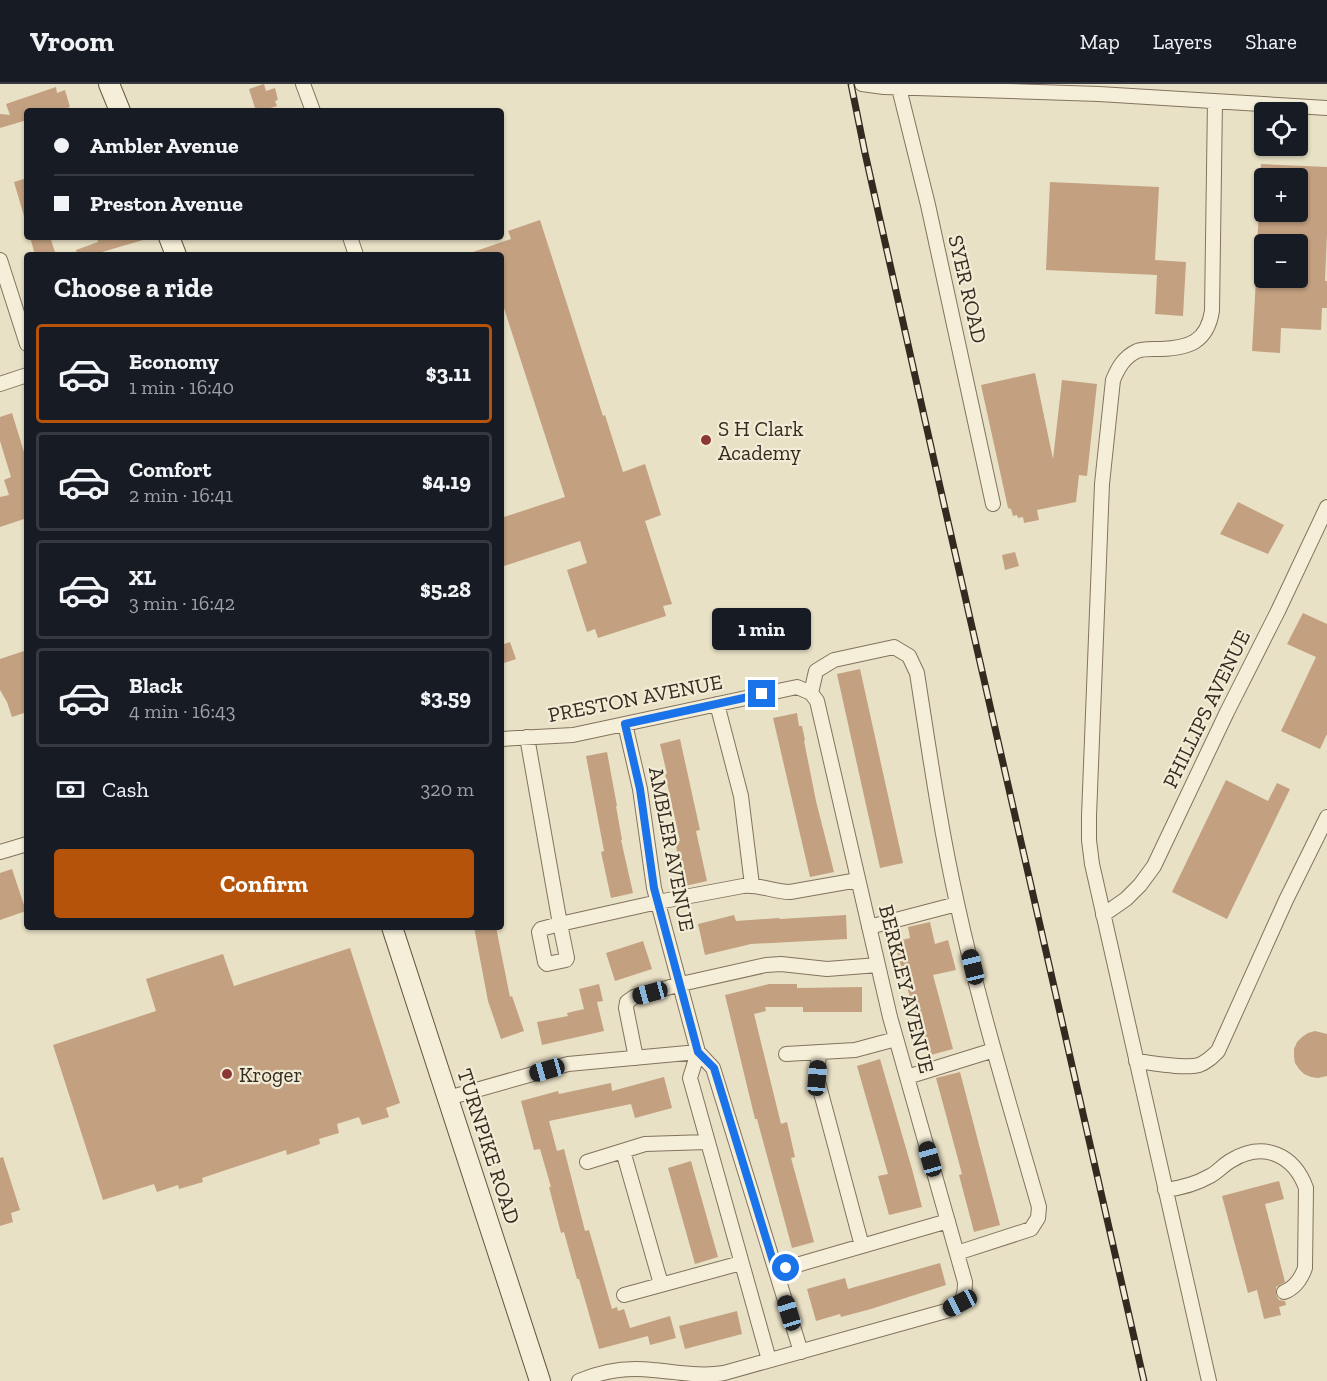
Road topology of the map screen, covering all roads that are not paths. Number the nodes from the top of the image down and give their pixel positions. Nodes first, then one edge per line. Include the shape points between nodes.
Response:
1 (109, 84) edge
2 (303, 84) edge
3 (862, 84) edge
4 (898, 86) edge
5 (1215, 101) junction
6 (119, 108) edge
7 (312, 108) edge
8 (1327, 108) edge
9 (0, 260) edge
10 (24, 335) edge
11 (24, 376) edge
12 (0, 384) edge
13 (993, 504) dead end
14 (1327, 507) edge
15 (811, 693) junction
16 (717, 704) junction
17 (625, 724) junction
18 (528, 737) junction
19 (504, 739) edge
20 (1327, 817) edge
21 (24, 844) edge
22 (0, 852) edge
23 (858, 880) junction
24 (752, 885) junction
25 (658, 902) junction
26 (957, 904) junction
27 (1103, 915) junction
28 (869, 927) junction
29 (393, 930) edge
30 (878, 965) junction
31 (681, 984) junction
32 (896, 1039) junction
33 (994, 1050) junction
34 (698, 1052) junction
35 (819, 1052) junction
36 (786, 1054) dead end
37 (636, 1058) junction
38 (1136, 1061) junction
39 (907, 1077) junction
40 (448, 1098) junction
41 (707, 1142) junction
42 (623, 1151) junction
43 (586, 1162) dead end
44 (1165, 1190) junction
45 (948, 1221) junction
46 (862, 1246) junction
47 (957, 1253) junction
48 (741, 1263) junction
49 (776, 1271) junction
50 (661, 1284) junction
51 (1284, 1292) dead end
52 (624, 1295) dead end
53 (801, 1352) junction
54 (769, 1360) junction
55 (540, 1381) edge
56 (579, 1381) edge
57 (1209, 1381) edge

1 - 6 main road
2 - 7 street
3 - 4 street
4 - 5 street
4 - 13 street, SYER ROAD
5 - 8 street
5 - 27 street via 1210,320 1205,331 1187,346 1135,352 1125,359 1113,380 1101,494 1089,816 1092,864
9 - 10 street
11 - 12 street
14 - 27 street, PHILLIPS AVENUE via 1154,866 1135,890
15 - 16 street, PRESTON AVENUE via 798,687
15 - 23 street, BERKLEY AVENUE via 817,701
15 - 26 street via 816,671 834,660 894,647 909,656 917,673
16 - 17 street, PRESTON AVENUE
16 - 24 street via 741,796
17 - 18 street, PRESTON AVENUE via 573,735
17 - 25 street, AMBLER AVENUE
18 - 19 street, PRESTON AVENUE
18 - 25 street via 560,924
20 - 38 street via 1218,1051 1199,1065 1188,1067
21 - 22 street
23 - 24 street via 790,892
23 - 28 street, BERKLEY AVENUE
24 - 25 street
25 - 31 street, AMBLER AVENUE
26 - 28 street
26 - 33 street
27 - 38 street
28 - 30 street, BERKLEY AVENUE
29 - 40 main road, TURNPIKE ROAD
30 - 31 street via 827,969 766,965
30 - 32 street, BERKLEY AVENUE
31 - 34 street, AMBLER AVENUE
31 - 37 street via 627,1002
32 - 35 street via 855,1050
32 - 39 street, BERKLEY AVENUE
33 - 39 street
33 - 47 street via 1039,1207 1038,1218 1031,1229
34 - 37 street
34 - 41 street, AMBLER AVENUE via 690,1078
34 - 49 street, AMBLER AVENUE via 714,1068
35 - 36 street
35 - 46 street via 817,1078
37 - 40 street via 568,1065
38 - 44 street
39 - 45 street, BERKLEY AVENUE
40 - 55 main road, TURNPIKE ROAD
41 - 42 street via 645,1144
41 - 48 street, AMBLER AVENUE
42 - 43 street
42 - 50 street
44 - 51 street via 1194,1184 1244,1154 1274,1153 1294,1165 1306,1188 1305,1268 1295,1286
44 - 57 street
45 - 46 street
45 - 47 street, BERKLEY AVENUE
46 - 49 street
47 - 53 street, BERKLEY AVENUE via 965,1282 960,1303 946,1311
48 - 50 street
48 - 54 street, AMBLER AVENUE
49 - 53 street, AMBLER AVENUE
50 - 52 street
53 - 54 street
54 - 56 street via 708,1376 650,1369 616,1370

